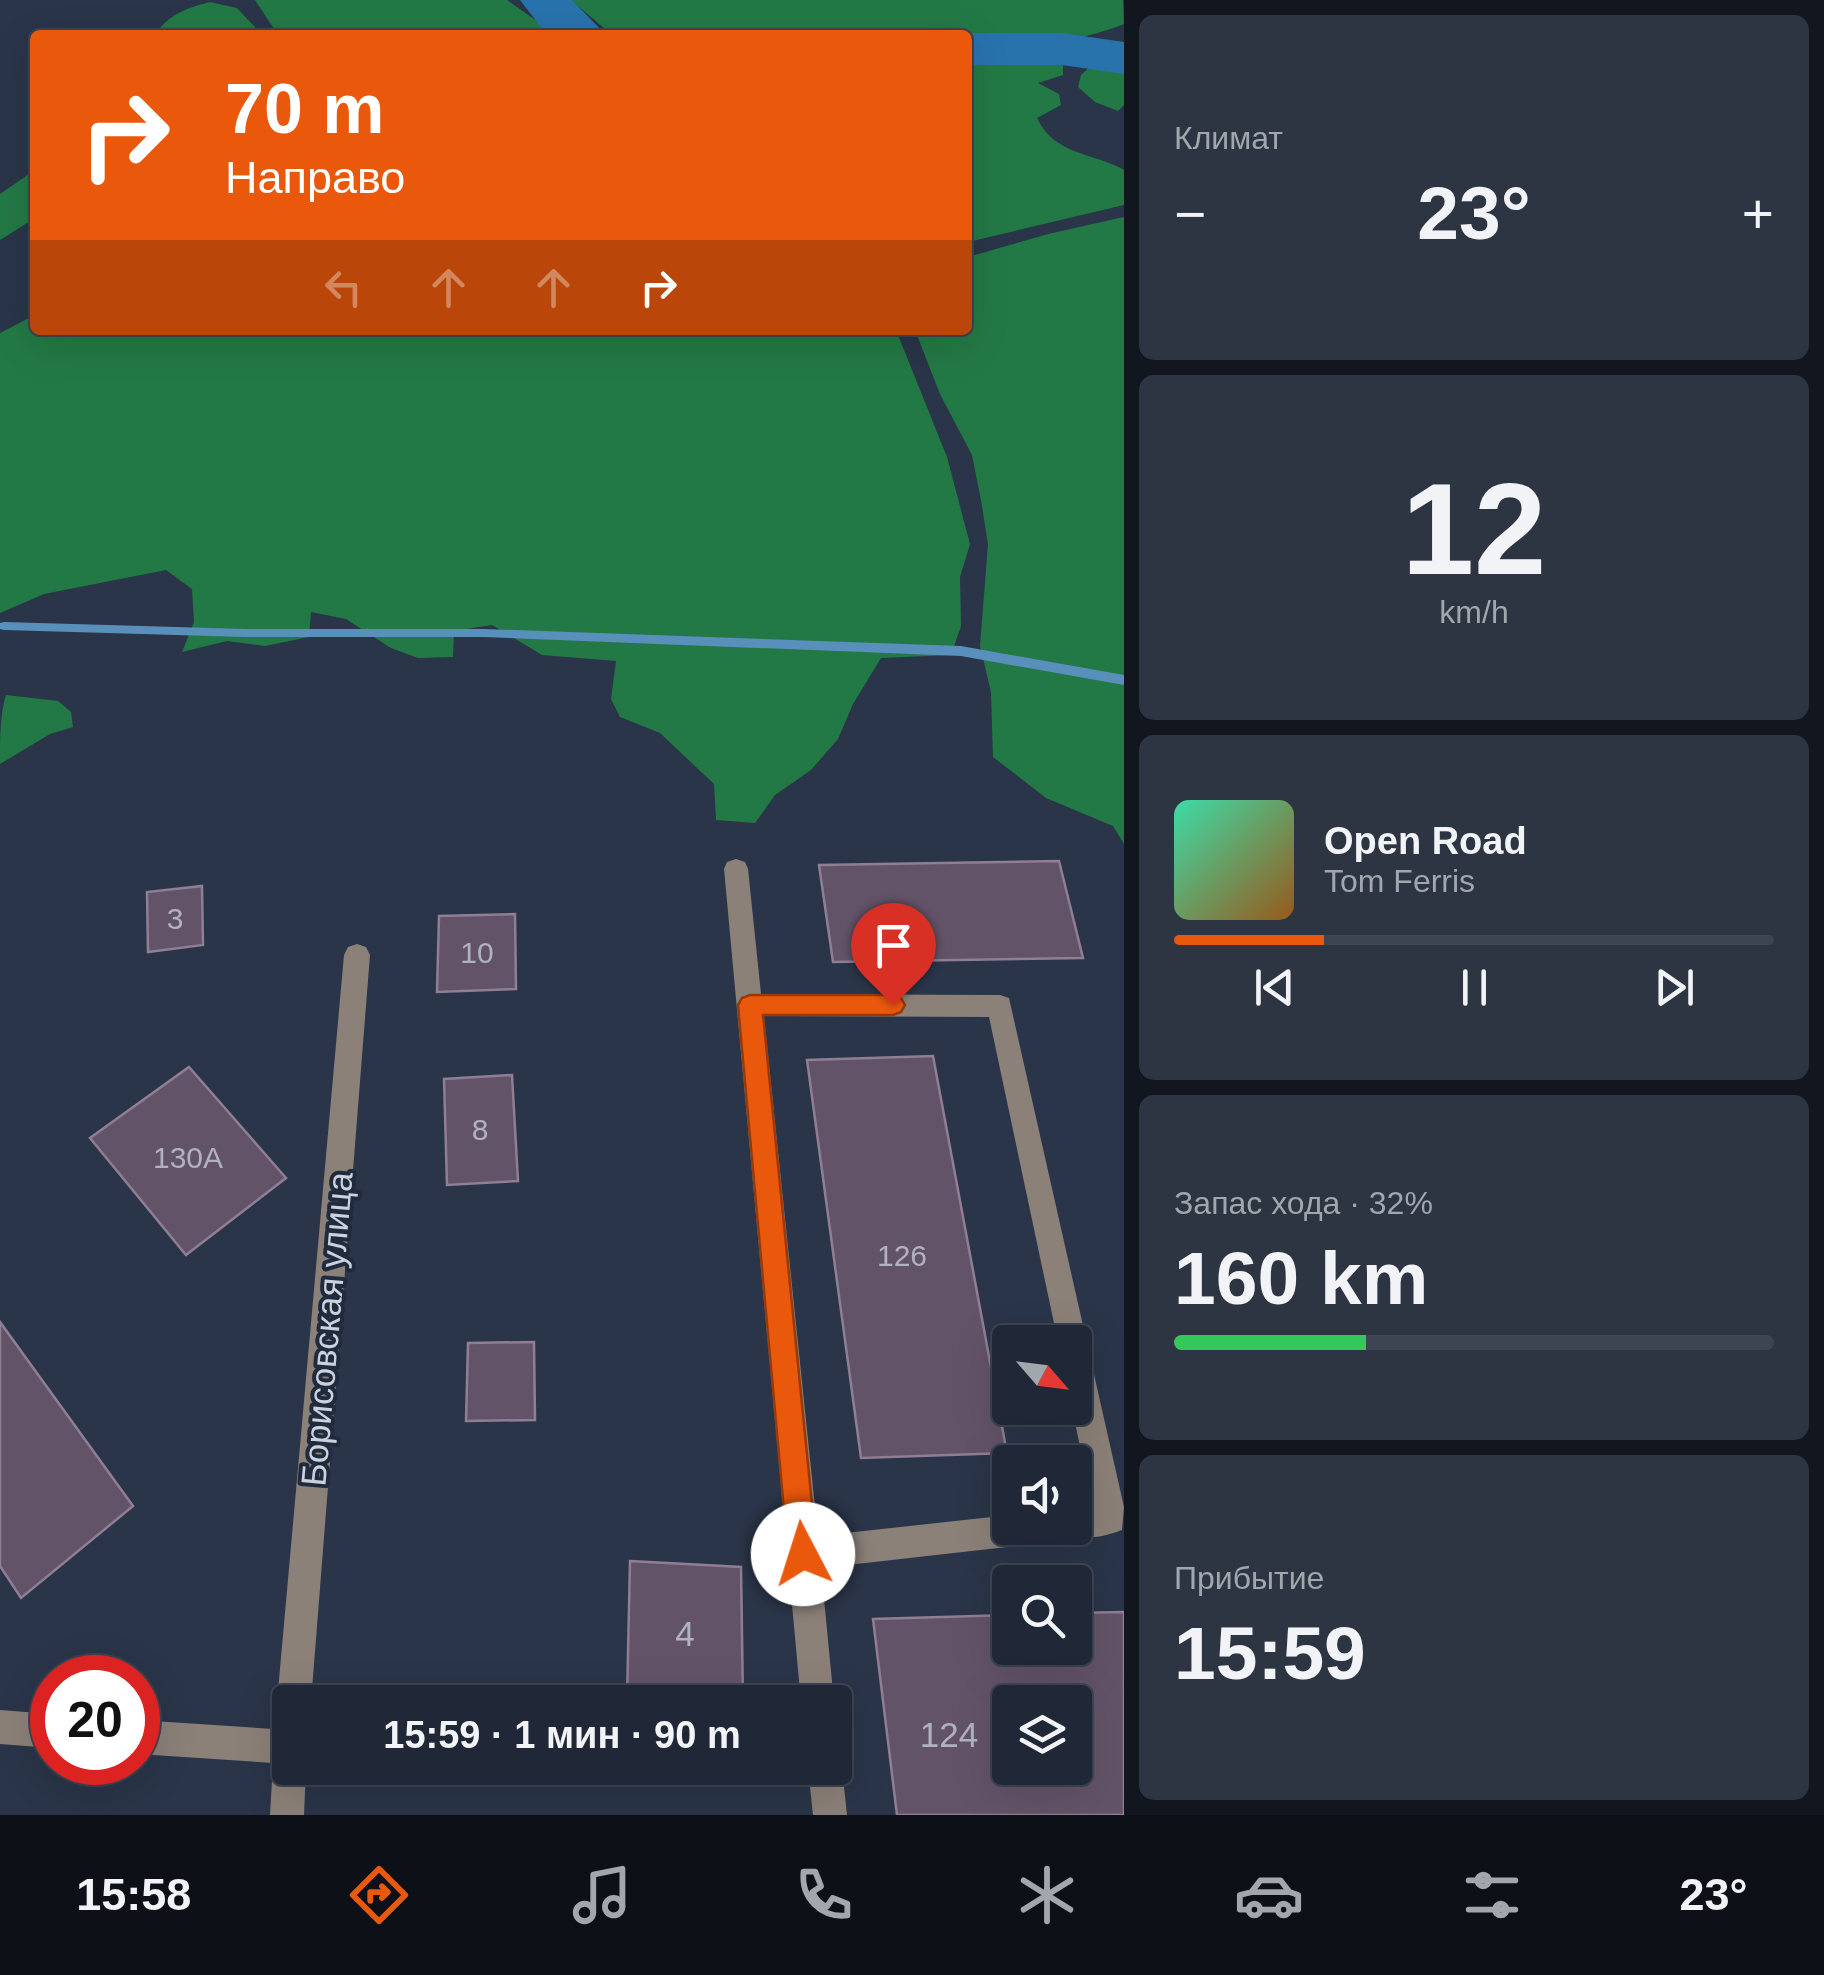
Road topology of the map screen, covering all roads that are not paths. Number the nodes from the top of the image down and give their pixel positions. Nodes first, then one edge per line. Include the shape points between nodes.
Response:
1 (736, 869) dead end
2 (358, 955) dead end
3 (750, 1005) junction
4 (1069, 1325) edge
5 (1090, 1425) edge
6 (1092, 1521) edge
7 (992, 1533) edge
8 (803, 1554) junction
9 (295, 1685) edge
10 (816, 1685) edge
11 (0, 1727) edge
12 (30, 1729) edge
13 (160, 1738) edge
14 (272, 1746) edge
15 (289, 1785) edge
16 (826, 1785) edge
17 (288, 1815) edge
18 (830, 1815) edge

1 - 3 street
2 - 9 street, Борисовская улица
3 - 4 street via 1000,1006
3 - 8 street
5 - 6 street via 1110,1519
7 - 8 street
8 - 10 street
11 - 12 street
13 - 14 street
15 - 17 street
16 - 18 street

